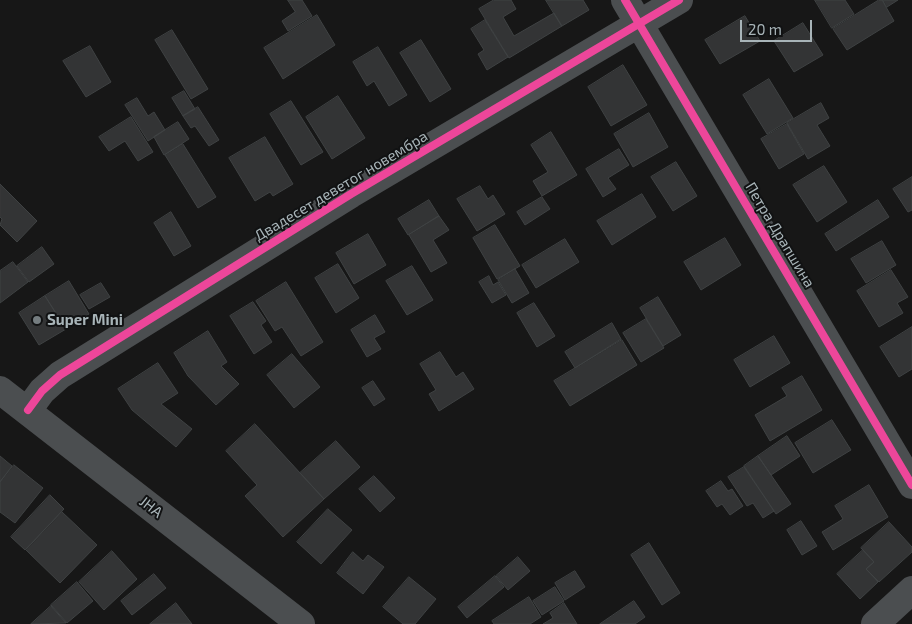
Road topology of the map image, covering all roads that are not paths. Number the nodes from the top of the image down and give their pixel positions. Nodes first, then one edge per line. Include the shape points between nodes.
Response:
1 (625, 0) edge
2 (680, 0) edge
3 (639, 24) junction
4 (0, 390) edge
5 (28, 410) junction
6 (912, 485) edge
7 (912, 590) edge
8 (301, 624) edge
9 (875, 624) edge

1 - 3 street, Петра Драпшина
2 - 3 street, Двадесет деветог новембра
3 - 5 street, Двадесет деветог новембра via 351,194 60,375
3 - 6 street, Петра Драпшина
4 - 5 street, ЈНА
5 - 8 street, ЈНА
7 - 9 street

